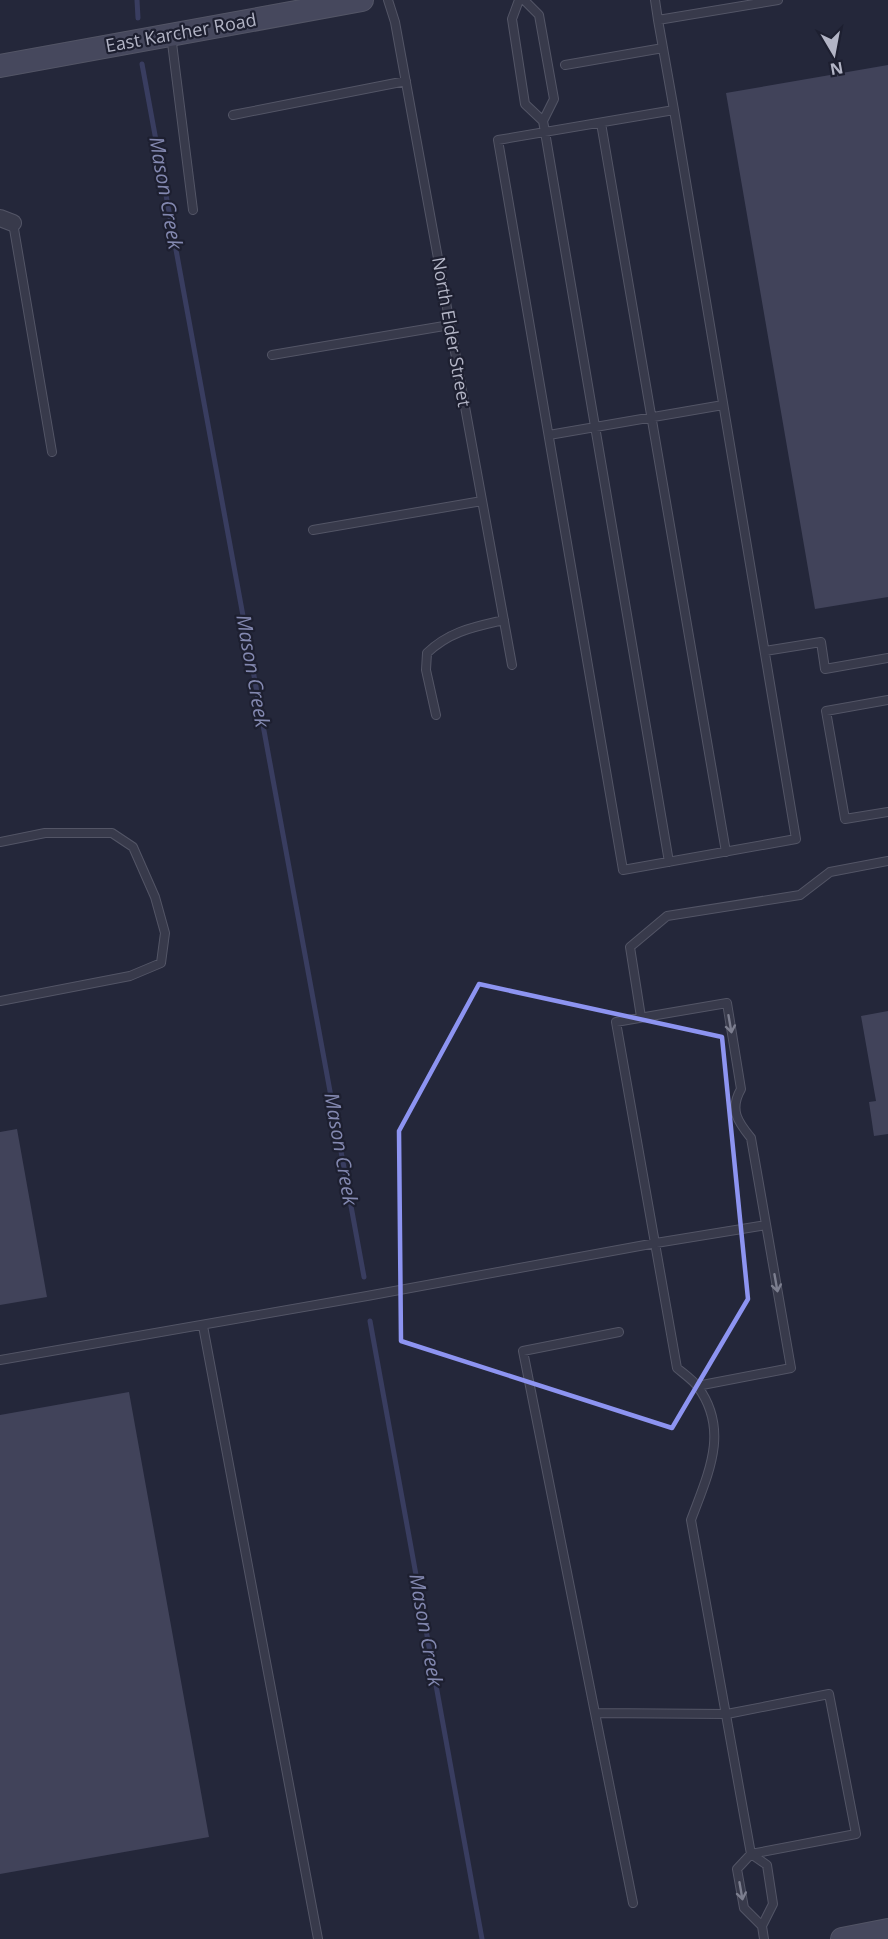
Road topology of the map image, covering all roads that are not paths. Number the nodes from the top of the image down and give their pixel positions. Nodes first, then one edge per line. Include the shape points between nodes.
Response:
1 (362, 0) edge
2 (388, 0) edge
3 (519, 0) edge
4 (524, 0) edge
5 (655, 0) edge
6 (778, 0) edge
7 (658, 20) junction
8 (171, 35) junction
9 (663, 48) junction
10 (565, 65) dead end
11 (0, 66) edge
12 (406, 81) junction
13 (674, 110) junction
14 (233, 115) dead end
15 (543, 121) junction
16 (601, 123) junction
17 (545, 132) junction
18 (193, 210) dead end
19 (6, 220) edge
20 (450, 325) junction
21 (272, 355) dead end
22 (723, 405) junction
23 (652, 418) junction
24 (595, 428) junction
25 (549, 435) junction
26 (52, 452) dead end
27 (482, 501) junction
28 (313, 530) dead end
29 (504, 620) junction
30 (765, 651) junction
31 (888, 658) edge
32 (512, 665) dead end
33 (888, 700) edge
34 (436, 716) dead end
35 (888, 812) edge
36 (0, 842) edge
37 (726, 852) junction
38 (888, 861) edge
39 (669, 862) junction
40 (0, 1001) edge
41 (641, 1017) junction
42 (766, 1225) junction
43 (656, 1243) junction
44 (203, 1326) junction
45 (619, 1332) dead end
46 (0, 1360) edge
47 (697, 1386) junction
48 (595, 1713) junction
49 (727, 1714) junction
50 (751, 1854) junction
51 (633, 1904) dead end
52 (762, 1926) junction
53 (888, 1930) edge
54 (318, 1939) edge
55 (764, 1939) edge
56 (842, 1939) edge

1 - 8 main road, East Karcher Road
2 - 12 lane, North Elder Street
3 - 15 lane via 512,19 525,104
4 - 15 lane via 539,15 555,99
5 - 7 lane
6 - 7 lane
7 - 9 lane
8 - 11 main road, East Karcher Road
8 - 18 lane
9 - 10 lane
9 - 13 lane
12 - 14 lane
12 - 20 lane, North Elder Street
13 - 16 lane
13 - 22 lane
15 - 17 lane
16 - 17 lane
16 - 23 lane
17 - 24 lane
17 - 25 lane via 498,140
19 - 26 lane
20 - 21 lane
20 - 27 lane, North Elder Street
22 - 23 lane
22 - 30 lane
23 - 24 lane
23 - 37 lane
24 - 25 lane
24 - 39 lane
25 - 39 lane via 624,870
27 - 28 lane
27 - 29 lane, North Elder Street
29 - 32 lane, North Elder Street
29 - 34 lane via 454,633 427,653 426,670
30 - 31 lane via 821,642 825,669
30 - 37 lane via 796,839
33 - 35 lane via 826,711 844,819
36 - 40 lane via 45,833 112,832 133,847 155,897 165,933 161,963 130,976
37 - 39 lane
38 - 41 lane via 830,872 800,895 667,916 630,947
41 -> 42 lane via 727,1004 741,1089 735,1100 737,1121 751,1138
41 - 43 lane via 616,1022
42 - 43 lane
42 -> 47 lane via 791,1368
43 - 44 lane
43 - 47 lane via 677,1368
44 - 46 lane
44 - 54 lane
45 - 48 lane via 523,1351
47 - 49 lane via 713,1413 715,1445 691,1520
48 - 49 lane
48 - 51 lane
49 - 50 lane
49 - 50 lane via 829,1694 856,1834
50 - 52 lane via 767,1865 773,1904
50 -> 52 lane via 737,1869 744,1908
52 - 55 lane
53 - 56 main road

